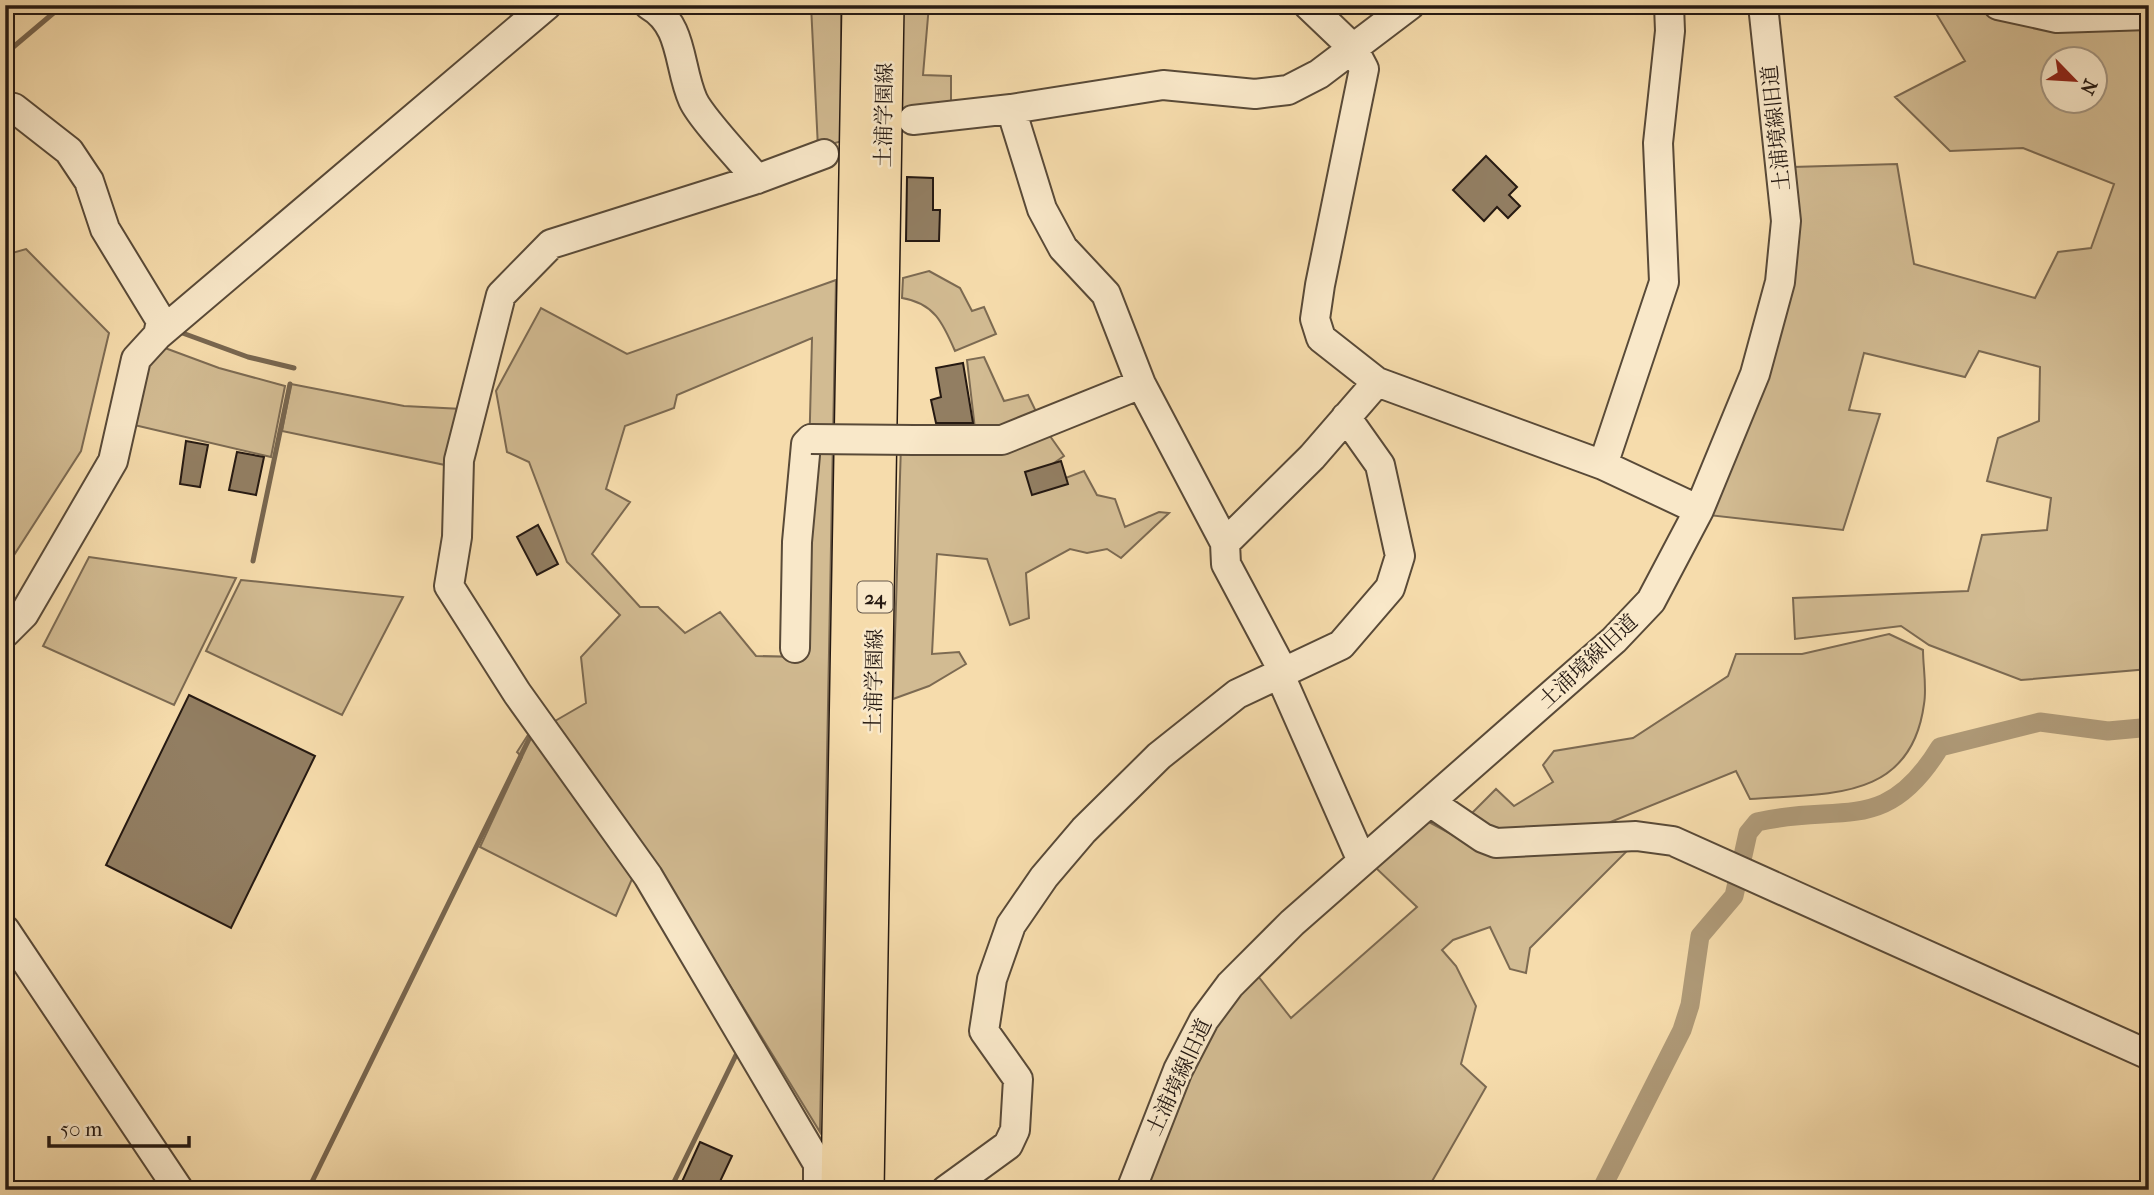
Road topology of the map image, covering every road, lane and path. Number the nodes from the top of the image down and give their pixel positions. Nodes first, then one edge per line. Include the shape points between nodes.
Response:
1 (547, 5) edge
2 (649, 5) edge
3 (860, 5) edge
4 (886, 5) edge
5 (1308, 5) edge
6 (1410, 5) edge
7 (1669, 5) edge
8 (1763, 5) edge
9 (1998, 5) edge
10 (2149, 15) edge
11 (1353, 48) junction
12 (5, 106) edge
13 (1011, 109) junction
14 (913, 120) dead end
15 (824, 154) dead end
16 (757, 179) junction
17 (869, 250) junction
18 (158, 335) junction
19 (1377, 382) junction
20 (1141, 384) junction
21 (1346, 417) junction
22 (1603, 466) junction
23 (1699, 510) junction
24 (1225, 543) junction
25 (5, 633) edge
26 (795, 648) dead end
27 (1283, 671) junction
28 (1430, 802) junction
29 (1362, 862) junction
30 (5, 930) edge
31 (2149, 1055) edge
32 (841, 1179) edge
33 (179, 1190) edge
34 (946, 1190) edge
35 (1132, 1190) edge

1 - 18 street
2 - 16 street via 662,12 676,36 693,101
3 - 17 main road, 土浦学園線 / 24
4 - 17 main road, 土浦学園線 / 24
5 - 11 street
6 - 11 street
7 - 22 street via 1658,143 1664,282
8 - 23 street, 土浦境線旧道 via 1786,221 1780,282 1755,374
9 - 10 street via 2057,18
11 - 13 street via 1288,90 1255,94 1163,85
11 - 19 street via 1364,69 1315,319 1321,338
12 - 18 street via 69,152 89,181 105,229 161,321
13 - 14 street
13 - 20 street via 1042,209 1063,247 1106,294
15 - 16 street
16 - 32 street via 551,244 501,295 460,460 457,537 449,586 517,693 648,876
17 - 32 main road, 土浦学園線 / 24
18 - 25 street via 136,359 113,461 24,614
19 - 21 street
19 - 22 street
20 - 24 street
20 - 26 street, bridge via 1002,440 811,439 806,444 797,542
21 - 24 street
21 - 27 street via 1380,465 1400,556 1390,588 1341,645
22 - 23 street
23 - 28 street, 土浦境線旧道 via 1664,580 1634,621
24 - 27 street via 1226,564
27 - 29 street via 1283,682
27 - 34 street via 1237,694 1159,756 1084,830 1011,925 992,979 984,1031 1018,1079 1015,1130 1007,1145
28 - 29 street, 土浦境線旧道
28 - 31 street via 1496,843 1636,836 1673,841
29 - 35 street, 土浦境線旧道 via 1230,985 1204,1020 1155,1123
30 - 33 street

